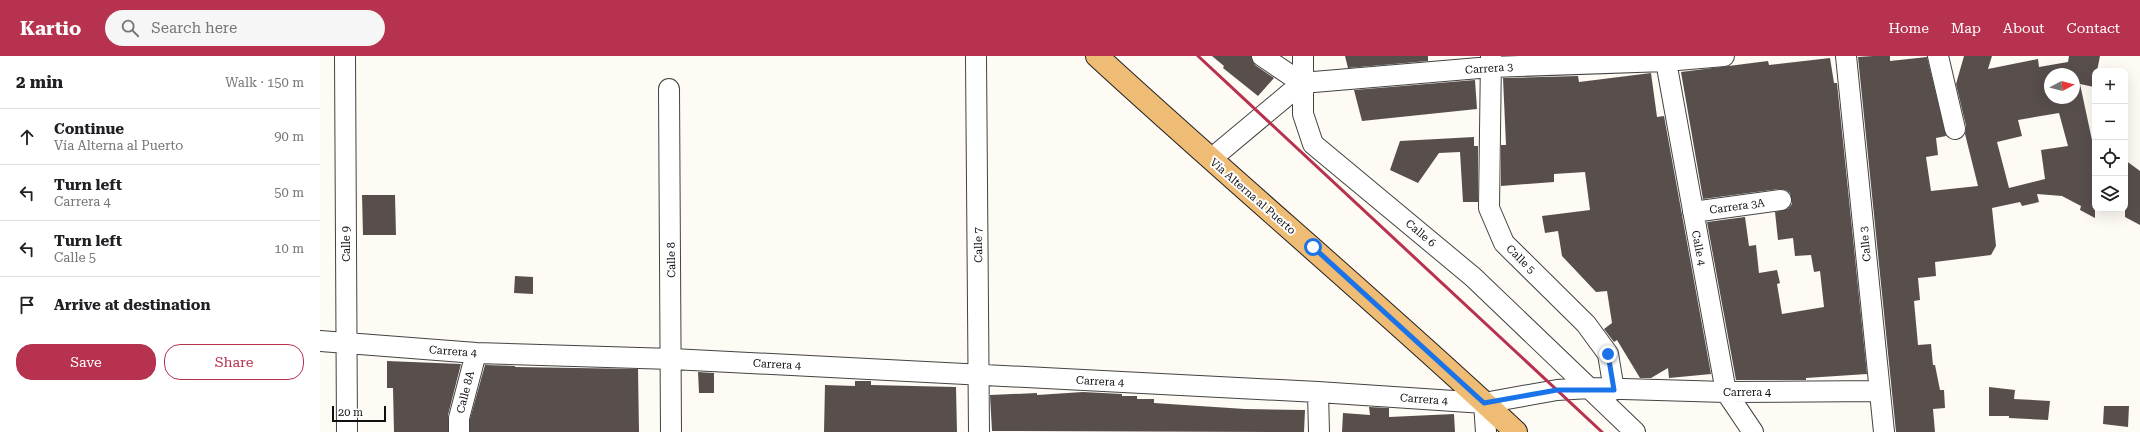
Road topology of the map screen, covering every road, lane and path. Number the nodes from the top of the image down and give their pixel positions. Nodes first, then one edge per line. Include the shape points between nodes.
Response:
1 (345, 56) edge
2 (1097, 56) edge
3 (1262, 56) edge
4 (1303, 56) edge
5 (1724, 56) edge
6 (1846, 56) edge
7 (1938, 56) edge
8 (976, 58) dead end
9 (1666, 59) edge
10 (1491, 62) edge
11 (1302, 83) junction
12 (669, 89) dead end
13 (1955, 129) dead end
14 (1211, 159) junction
15 (1781, 200) dead end
16 (1692, 212) junction
17 (320, 341) edge
18 (346, 343) junction
19 (476, 353) junction
20 (672, 359) junction
21 (979, 375) junction
22 (1589, 388) junction
23 (1614, 390) junction
24 (1880, 391) junction
25 (1318, 392) junction
26 (1726, 392) junction
27 (1484, 403) junction
28 (347, 432) edge
29 (459, 432) edge
30 (672, 432) edge
31 (979, 432) edge
32 (1318, 432) edge
33 (1486, 432) edge
34 (1516, 432) edge
35 (1636, 432) edge
36 (1753, 432) edge
37 (1884, 432) edge

1 - 18 street, Calle 9
2 - 14 main road, Vía Alterna al Puerto
3 - 11 street
4 - 11 street, Calle 6
5 - 9 street, Carrera 3
6 - 24 street, Calle 3
7 - 13 street
8 - 21 street, Calle 7
9 - 10 street, Carrera 3
9 - 16 street, Calle 4
10 - 11 street, Carrera 3
10 - 23 street, Calle 5 via 1489,208 1504,243 1586,324 1608,354
11 - 14 street
11 - 22 street, Calle 6 via 1303,114 1313,144 1474,277
12 - 20 street, Calle 8
14 - 27 main road, Vía Alterna al Puerto via 1313,247
15 - 16 street, Carrera 3A
16 - 26 street, Calle 4
17 - 18 street, Carrera 4
18 - 19 street, Carrera 4
18 - 28 street, Calle 9
19 - 20 street, Carrera 4
19 - 29 street, Calle 8A via 459,418
20 - 21 street, Carrera 4
20 - 30 street, Calle 8
21 - 25 street, Carrera 4
21 - 31 street, Calle 7
22 - 23 street, Carrera 4
22 - 27 street, Carrera 4 via 1557,390
22 - 35 street, Calle 6
23 - 26 street, Carrera 4
24 - 26 street, Carrera 4
24 - 37 street, Calle 3
25 - 27 street, Carrera 4
25 - 32 street
26 - 36 street, Calle 4
27 - 33 street
27 - 34 main road, Vía Alterna al Puerto

